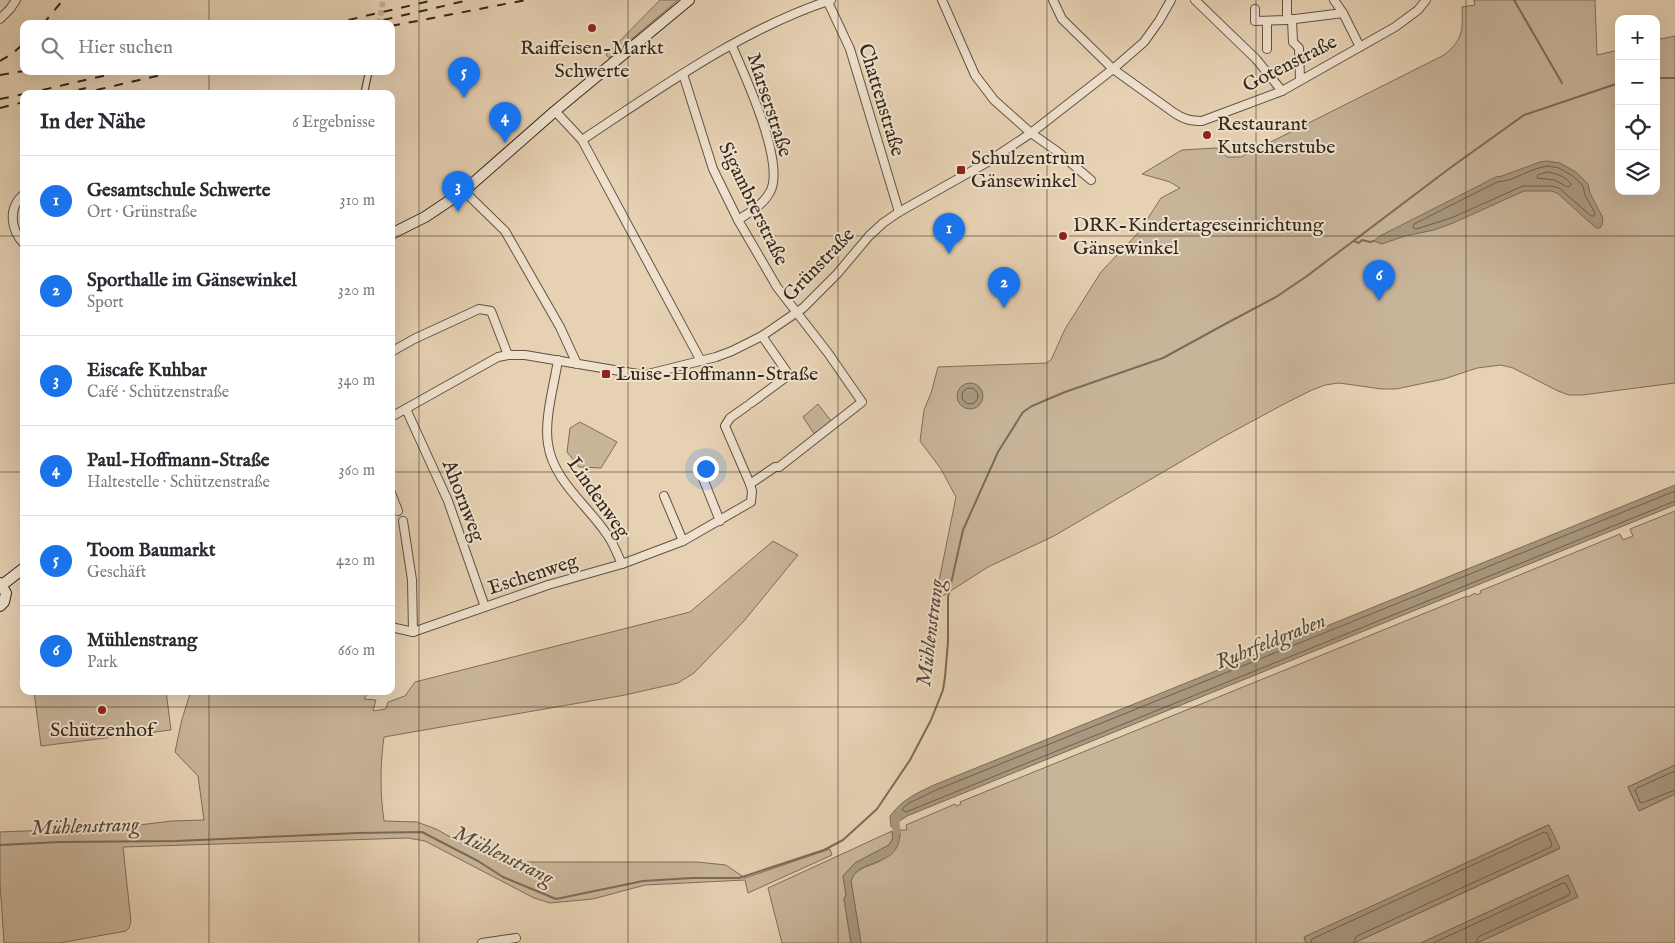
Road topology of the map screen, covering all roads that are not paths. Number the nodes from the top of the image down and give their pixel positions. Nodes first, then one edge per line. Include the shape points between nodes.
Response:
1 (16, 0) edge
2 (689, 0) edge
3 (828, 0) edge
4 (942, 0) edge
5 (1053, 0) edge
6 (1171, 0) edge
7 (1195, 0) edge
8 (1287, 0) edge
9 (1334, 0) edge
10 (1426, 0) edge
11 (1255, 8) dead end
12 (1343, 12) junction
13 (0, 19) edge
14 (1290, 19) junction
15 (1267, 21) junction
16 (732, 46) junction
17 (1360, 47) junction
18 (1267, 49) dead end
19 (1113, 69) junction
20 (683, 74) junction
21 (368, 75) edge
22 (1300, 79) junction
23 (365, 90) edge
24 (1282, 91) junction
25 (555, 111) junction
26 (1031, 133) junction
27 (582, 140) junction
28 (1091, 180) dead end
29 (464, 191) junction
30 (20, 199) edge
31 (899, 212) junction
32 (738, 220) junction
33 (395, 232) edge
34 (20, 238) edge
35 (797, 313) junction
36 (762, 336) junction
37 (395, 350) edge
38 (508, 355) junction
39 (558, 360) junction
40 (701, 361) junction
41 (577, 364) junction
42 (406, 409) junction
43 (395, 415) edge
44 (700, 471) dead end
45 (750, 484) junction
46 (664, 496) dead end
47 (395, 503) edge
48 (398, 511) dead end
49 (403, 521) dead end
50 (720, 521) junction
51 (683, 541) junction
52 (622, 564) junction
53 (20, 571) edge
54 (1, 584) edge
55 (0, 606) edge
56 (485, 608) junction
57 (395, 628) edge
58 (413, 632) junction
59 (516, 938) dead end
60 (482, 943) edge

1 - 13 street
2 - 25 main road
3 - 16 street via 778,21
3 - 31 street, Chattenstraße via 850,49
4 - 26 street via 975,75 994,100
5 - 19 street, Gotenstraße via 1062,19
6 - 19 street, Grünstraße via 1144,42
7 - 24 street via 1256,58
8 - 14 street
9 - 12 street
10 - 17 street, Gotenstraße via 1403,21
11 - 15 street via 1255,21
12 - 14 street
12 - 17 street
14 - 15 street
14 - 22 street via 1293,42 1299,48
15 - 18 street
16 - 20 street
16 - 32 street, Marserstraße via 756,104 774,164 770,191 760,205
17 - 22 street, Gotenstraße
19 - 24 street, Gotenstraße via 1173,112 1192,121 1202,121
19 - 26 street, Grünstraße
20 - 27 street
20 - 32 street, Sigambrerstraße via 714,169
21 - 23 street
22 - 24 street, Gotenstraße
25 - 27 street
25 - 29 main road
26 - 28 street
26 - 31 street, Grünstraße via 981,166
27 - 40 street
29 - 33 main road
29 - 41 street via 505,230 560,327
30 - 34 street via 14,206 12,220
31 - 35 street, Grünstraße via 882,223
32 - 35 street, Sigambrerstraße via 777,287
35 - 36 street, Grünstraße
35 - 45 street, Sigambrerstraße via 862,402 779,466
36 - 40 street, Grünstraße via 732,351
36 - 45 street via 789,375 730,418 725,426
37 - 38 street via 479,309 492,312
38 - 39 street, Grünstraße
38 - 42 street, Grünstraße via 498,357
39 - 41 street, Grünstraße
39 - 52 street, Lindenweg via 548,425 551,456 559,473 607,534
40 - 41 street, Grünstraße via 644,376
42 - 43 street, Grünstraße
42 - 56 street, Ahornweg via 448,501
44 - 50 street
45 - 50 street, Eschenweg via 751,502
46 - 51 street
47 - 48 street
49 - 58 street via 412,580
50 - 51 street, Eschenweg
51 - 52 street, Eschenweg
52 - 56 street, Eschenweg via 548,585
53 - 54 main road
54 - 55 main road via 5,598
56 - 58 street, Eschenweg
57 - 58 street
59 - 60 street

